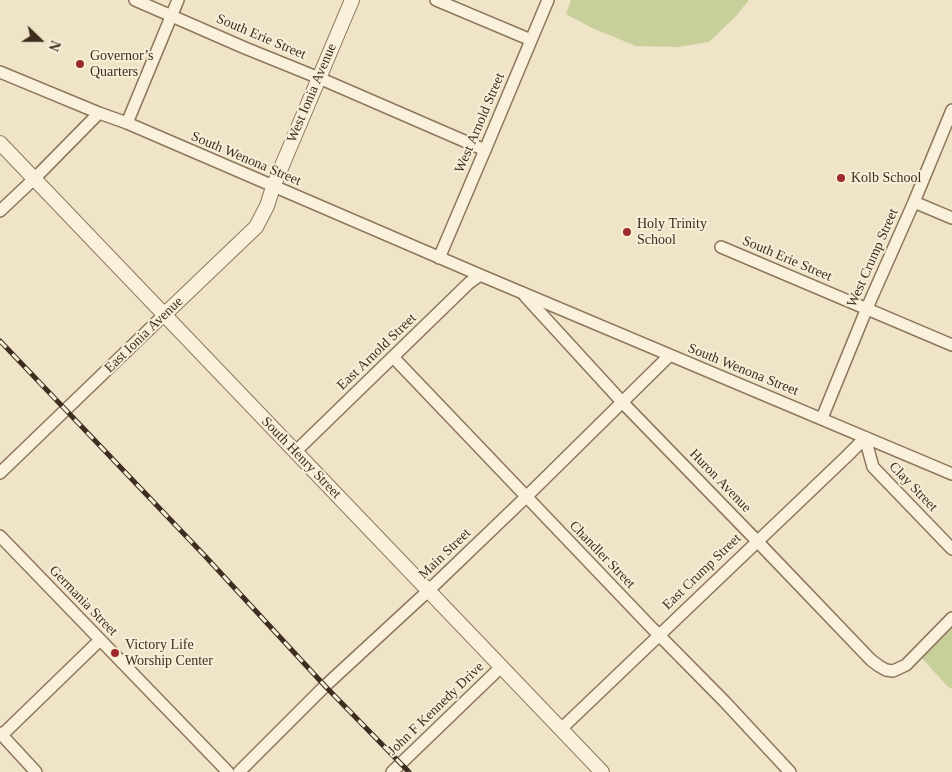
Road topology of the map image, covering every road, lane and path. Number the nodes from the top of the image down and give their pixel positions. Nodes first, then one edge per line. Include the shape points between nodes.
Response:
1 (135, 0) edge
2 (178, 0) edge
3 (352, 0) edge
4 (436, 0) edge
5 (548, 0) edge
6 (172, 16) junction
7 (531, 40) junction
8 (0, 72) edge
9 (319, 78) junction
10 (952, 110) edge
11 (99, 113) junction
12 (126, 124) junction
13 (0, 143) edge
14 (485, 150) junction
15 (34, 179) junction
16 (273, 187) junction
17 (914, 202) junction
18 (0, 211) edge
19 (952, 218) edge
20 (721, 247) dead end
21 (439, 258) junction
22 (480, 275) junction
23 (522, 293) junction
24 (867, 308) junction
25 (165, 314) junction
26 (952, 345) edge
27 (669, 356) junction
28 (393, 357) junction
29 (623, 403) junction
30 (822, 418) junction
31 (864, 438) junction
32 (295, 452) junction
33 (0, 473) edge
34 (952, 474) edge
35 (526, 497) junction
36 (0, 536) edge
37 (757, 540) junction
38 (952, 549) edge
39 (428, 591) junction
40 (952, 618) edge
41 (658, 635) junction
42 (100, 640) junction
43 (501, 667) junction
44 (561, 729) junction
45 (1, 734) edge
46 (36, 772) edge
47 (228, 772) edge
48 (239, 772) edge
49 (392, 772) edge
50 (602, 772) edge
51 (789, 772) edge

1 - 6 street, South Erie Street
2 - 6 street
3 - 9 street, West Ionia Avenue
4 - 7 street
5 - 7 street, West Arnold Street
6 - 9 street, South Erie Street
6 - 12 street
7 - 14 street, West Arnold Street
8 - 11 street, South Wenona Street
9 - 14 street, South Erie Street
9 - 16 street, West Ionia Avenue
10 - 17 street, West Crump Street
11 - 12 street, South Wenona Street
11 - 15 street
12 - 16 street, South Wenona Street
13 - 15 street, South Henry Street
14 - 21 street, West Arnold Street
15 - 18 street
15 - 25 street, South Henry Street
16 - 21 street, South Wenona Street
16 - 25 street, East Ionia Avenue via 256,227
17 - 19 street
17 - 24 street, West Crump Street
20 - 24 street, South Erie Street
21 - 22 street, South Wenona Street
22 - 23 street, South Wenona Street
22 - 28 street, East Arnold Street
23 - 27 street, South Wenona Street
23 - 29 street, Huron Avenue
24 - 26 street, South Erie Street
24 - 30 street, West Crump Street
25 - 32 street, South Henry Street
25 - 33 street, East Ionia Avenue
27 - 29 street, Main Street
27 - 30 street, South Wenona Street
28 - 32 street, East Arnold Street
28 - 35 street, Chandler Street
29 - 35 street, Main Street
29 - 37 street, Huron Avenue
30 - 31 street, South Wenona Street
31 - 34 street, South Wenona Street
31 - 37 street, East Crump Street
31 - 38 street, Clay Street via 873,466
32 - 39 street, South Henry Street
35 - 39 street, Main Street
35 - 41 street, Chandler Street
36 - 42 street, Germania Street
37 - 40 street, Huron Avenue via 871,660 886,670 906,665
37 - 41 street, East Crump Street
39 - 43 street, South Henry Street
39 - 48 street, Main Street via 325,686
41 - 44 street, East Crump Street
41 - 51 street, Chandler Street
42 - 45 street
42 - 47 street, Germania Street
43 - 44 street, South Henry Street
43 - 49 street, John F Kennedy Drive
44 - 50 street, South Henry Street
45 - 46 street

